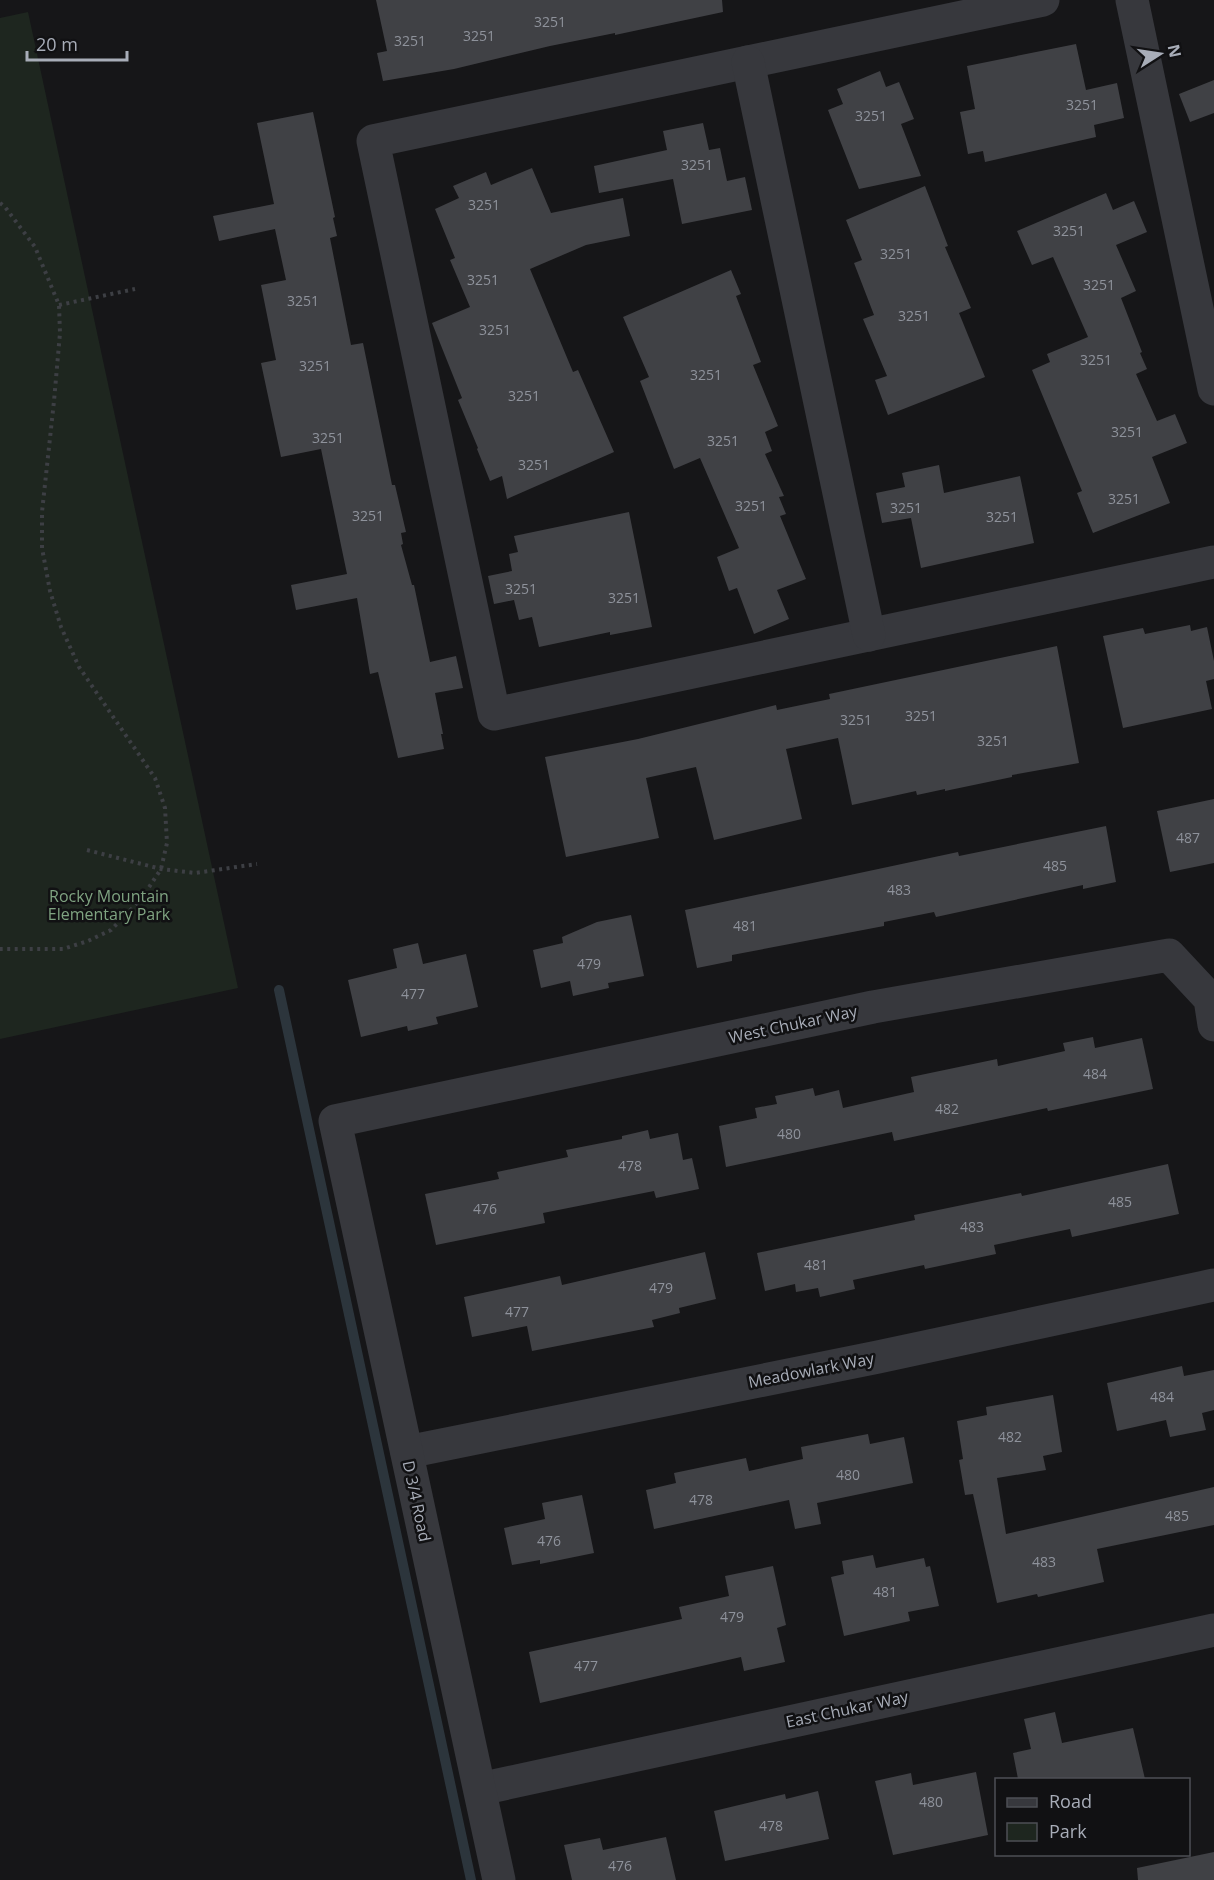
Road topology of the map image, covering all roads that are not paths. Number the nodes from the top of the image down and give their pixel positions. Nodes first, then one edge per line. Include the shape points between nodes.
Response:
1 (1043, 0) edge
2 (1132, 0) edge
3 (748, 62) junction
4 (1214, 389) edge
5 (1214, 562) edge
6 (869, 635) junction
7 (1214, 1025) edge
8 (335, 1121) joint
9 (1214, 1284) edge
10 (407, 1452) junction
11 (1214, 1630) edge
12 (480, 1789) junction
13 (499, 1880) edge

1 - 3 street
2 - 4 street
3 - 6 street
3 - 6 street via 373,141 484,667 494,714
5 - 6 street
7 - 8 street, West Chukar Way via 1210,999 1169,955 873,1007
8 - 10 street, D 3/4 Road
9 - 10 street, Meadowlark Way
10 - 12 street, D 3/4 Road
11 - 12 street, East Chukar Way
12 - 13 street, D 3/4 Road

